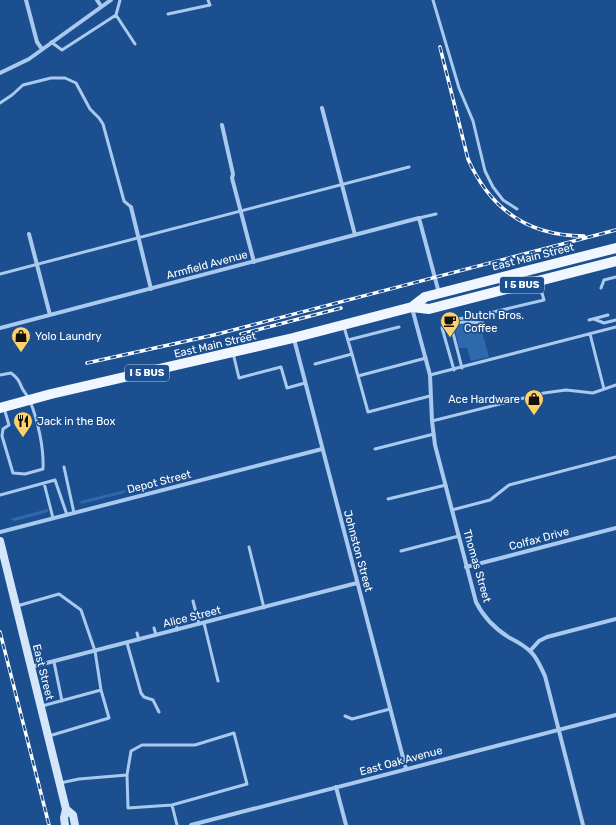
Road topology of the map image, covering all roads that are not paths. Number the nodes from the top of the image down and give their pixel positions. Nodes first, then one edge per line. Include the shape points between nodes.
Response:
1 (26, 0) edge
2 (97, 0) edge
3 (111, 0) edge
4 (120, 0) edge
5 (208, 0) edge
6 (433, 0) edge
7 (101, 6) junction
8 (168, 14) dead end
9 (116, 15) junction
10 (51, 42) junction
11 (135, 44) dead end
12 (42, 49) junction
13 (0, 73) edge
14 (0, 103) edge
15 (322, 108) dead end
16 (222, 125) dead end
17 (409, 167) dead end
18 (342, 184) junction
19 (130, 208) joint
20 (517, 209) dead end
21 (241, 211) junction
22 (436, 214) dead end
23 (418, 218) junction
24 (29, 234) dead end
25 (355, 235) junction
26 (138, 238) junction
27 (616, 248) edge
28 (616, 261) edge
29 (254, 262) junction
30 (37, 264) junction
31 (0, 274) edge
32 (616, 277) edge
33 (539, 281) junction
34 (601, 288) dead end
35 (151, 289) junction
36 (439, 294) junction
37 (412, 307) junction
38 (50, 315) junction
39 (608, 315) dead end
40 (594, 319) junction
41 (589, 320) dead end
42 (616, 320) edge
43 (483, 323) dead end
44 (344, 325) junction
45 (399, 327) dead end
46 (616, 327) edge
47 (0, 328) edge
48 (590, 334) junction
49 (293, 338) junction
50 (348, 340) junction
51 (233, 353) junction
52 (352, 354) junction
53 (426, 358) junction
54 (315, 364) dead end
55 (462, 368) junction
56 (454, 370) junction
57 (0, 375) edge
58 (430, 375) junction
59 (358, 376) junction
60 (305, 383) junction
61 (616, 385) edge
62 (604, 389) junction
63 (430, 396) junction
64 (30, 400) junction
65 (2, 407) edge
66 (432, 421) junction
67 (434, 434) junction
68 (322, 449) junction
69 (375, 449) dead end
70 (616, 457) edge
71 (64, 467) dead end
72 (44, 483) junction
73 (446, 485) junction
74 (0, 495) edge
75 (388, 499) dead end
76 (452, 510) junction
77 (74, 513) junction
78 (67, 515) junction
79 (53, 518) junction
80 (616, 528) edge
81 (0, 532) edge
82 (459, 536) junction
83 (0, 541) edge
84 (249, 548) dead end
85 (401, 551) dead end
86 (466, 567) junction
87 (357, 583) junction
88 (193, 601) dead end
89 (15, 606) junction
90 (264, 608) junction
91 (616, 619) edge
92 (176, 623) dead end
93 (204, 623) junction
94 (199, 624) junction
95 (154, 628) dead end
96 (177, 630) junction
97 (137, 633) dead end
98 (156, 635) junction
99 (139, 640) junction
100 (127, 643) junction
101 (95, 651) junction
102 (530, 651) junction
103 (54, 662) junction
104 (31, 668) junction
105 (218, 681) dead end
106 (101, 690) junction
107 (62, 701) junction
108 (41, 707) junction
109 (390, 709) junction
110 (159, 712) dead end
111 (616, 715) edge
112 (345, 716) dead end
113 (559, 729) junction
114 (48, 737) junction
115 (406, 769) junction
116 (127, 775) junction
117 (60, 783) junction
118 (336, 787) junction
119 (172, 805) junction
120 (66, 808) junction
121 (65, 825) edge
122 (75, 825) edge
123 (178, 825) edge
124 (191, 825) edge
125 (346, 825) edge
126 (583, 825) edge

1 - 12 street via 37,42
2 - 7 street
3 - 7 street
4 - 9 lane
5 - 8 lane via 210,5
6 - 20 lane via 459,88 473,121 484,171 503,200
7 - 10 street
9 - 10 lane via 62,50
9 - 11 lane
10 - 12 street
12 - 13 street via 29,59
14 - 19 lane via 28,83 57,77 71,79 76,83 90,109 103,124 124,201
15 - 18 street
16 - 21 street
17 - 18 lane
18 - 21 lane
18 - 25 street
19 - 26 street
21 - 26 lane
21 - 29 street
22 - 23 lane
23 - 25 street, Armfield Avenue
23 - 36 street
24 - 30 street
25 - 29 street, Armfield Avenue
26 - 30 lane
26 - 35 street
27 - 36 main road, East Main Street / I 5 BUS
28 - 33 main road, East Main Street / I 5 BUS
29 - 35 street, Armfield Avenue
30 - 31 lane
30 - 38 street
32 - 34 lane via 604,280
33 - 37 main road, East Main Street / I 5 BUS via 429,310
33 - 56 lane via 544,300 444,324 442,328
35 - 38 street, Armfield Avenue
36 - 37 main road, East Main Street / I 5 BUS via 425,297
37 - 44 main road, East Main Street / I 5 BUS
37 - 53 street, Thomas Street
38 - 47 street, Armfield Avenue
39 - 40 lane
40 - 41 lane
40 - 42 lane via 604,323
43 - 55 lane via 464,322 453,326
44 - 49 main road, East Main Street / I 5 BUS
44 - 50 lane
45 - 50 lane
46 - 48 lane
48 - 55 lane
48 - 62 lane
49 - 51 main road, East Main Street / I 5 BUS
49 - 60 street, Johnston Street
50 - 52 lane
51 - 60 lane via 240,378 281,367 287,388
51 - 64 main road, East Main Street / I 5 BUS
52 - 54 lane
52 - 59 lane
53 - 58 street, Thomas Street
53 - 59 lane
55 - 56 lane
56 - 58 lane
57 - 64 lane via 11,373 18,378
58 - 63 street, Thomas Street
59 - 63 lane via 368,412
60 - 68 street, Johnston Street
61 - 62 lane
62 - 66 lane via 593,393 566,390 544,393
63 - 66 street, Thomas Street
64 - 65 main road, East Main Street / I 5 BUS
64 - 65 lane via 40,437 44,469 25,474 13,473 2,436 3,429 9,425
66 - 67 street, Thomas Street
67 - 69 lane
67 - 73 street, Thomas Street
68 - 77 street, Depot Street
68 - 87 street, Johnston Street
70 - 76 lane via 509,485 490,500
71 - 77 lane
72 - 74 lane
72 - 78 lane via 57,481
72 - 79 lane
73 - 75 lane
73 - 76 street, Thomas Street
76 - 82 street, Thomas Street
77 - 78 street, Depot Street
78 - 79 street, Depot Street
79 - 81 street, Depot Street
80 - 86 street, Colfax Drive
82 - 85 lane
82 - 86 street, Thomas Street
83 - 89 main road, East Street
84 - 90 lane
86 - 102 street, Thomas Street via 481,611 495,628
87 - 90 street, Alice Street
87 - 109 street, Johnston Street
88 - 94 lane
89 - 101 lane via 60,594 81,610
89 - 104 main road, East Street
90 - 93 street, Alice Street
91 - 102 street via 547,637
92 - 96 lane
93 - 94 street, Alice Street
93 - 105 lane
94 - 96 street, Alice Street
95 - 98 lane
96 - 98 street, Alice Street
97 - 99 lane
98 - 99 street, Alice Street
99 - 100 street, Alice Street
100 - 101 street, Alice Street
100 - 110 lane via 141,693 153,700
101 - 103 street, Alice Street
101 - 106 lane
102 - 113 street, Thomas Street via 545,676
103 - 104 street, Alice Street
103 - 107 lane
104 - 108 main road, East Street
106 - 107 lane
106 - 114 lane via 109,718
107 - 108 lane
108 - 114 main road, East Street
109 - 112 lane via 352,719
109 - 115 street, Johnston Street
111 - 113 street, East Oak Avenue
113 - 115 street, East Oak Avenue
113 - 126 street, Thomas Street
114 - 117 main road, East Street
115 - 118 street, East Oak Avenue
116 - 117 lane
116 - 119 lane via 128,808
116 - 119 lane via 131,751 142,745 195,745 234,733 248,784
117 - 120 main road, East Street
118 - 124 street, East Oak Avenue
118 - 125 street
119 - 123 lane
120 - 121 main road, East Street
120 - 122 main road, East Street via 73,815

